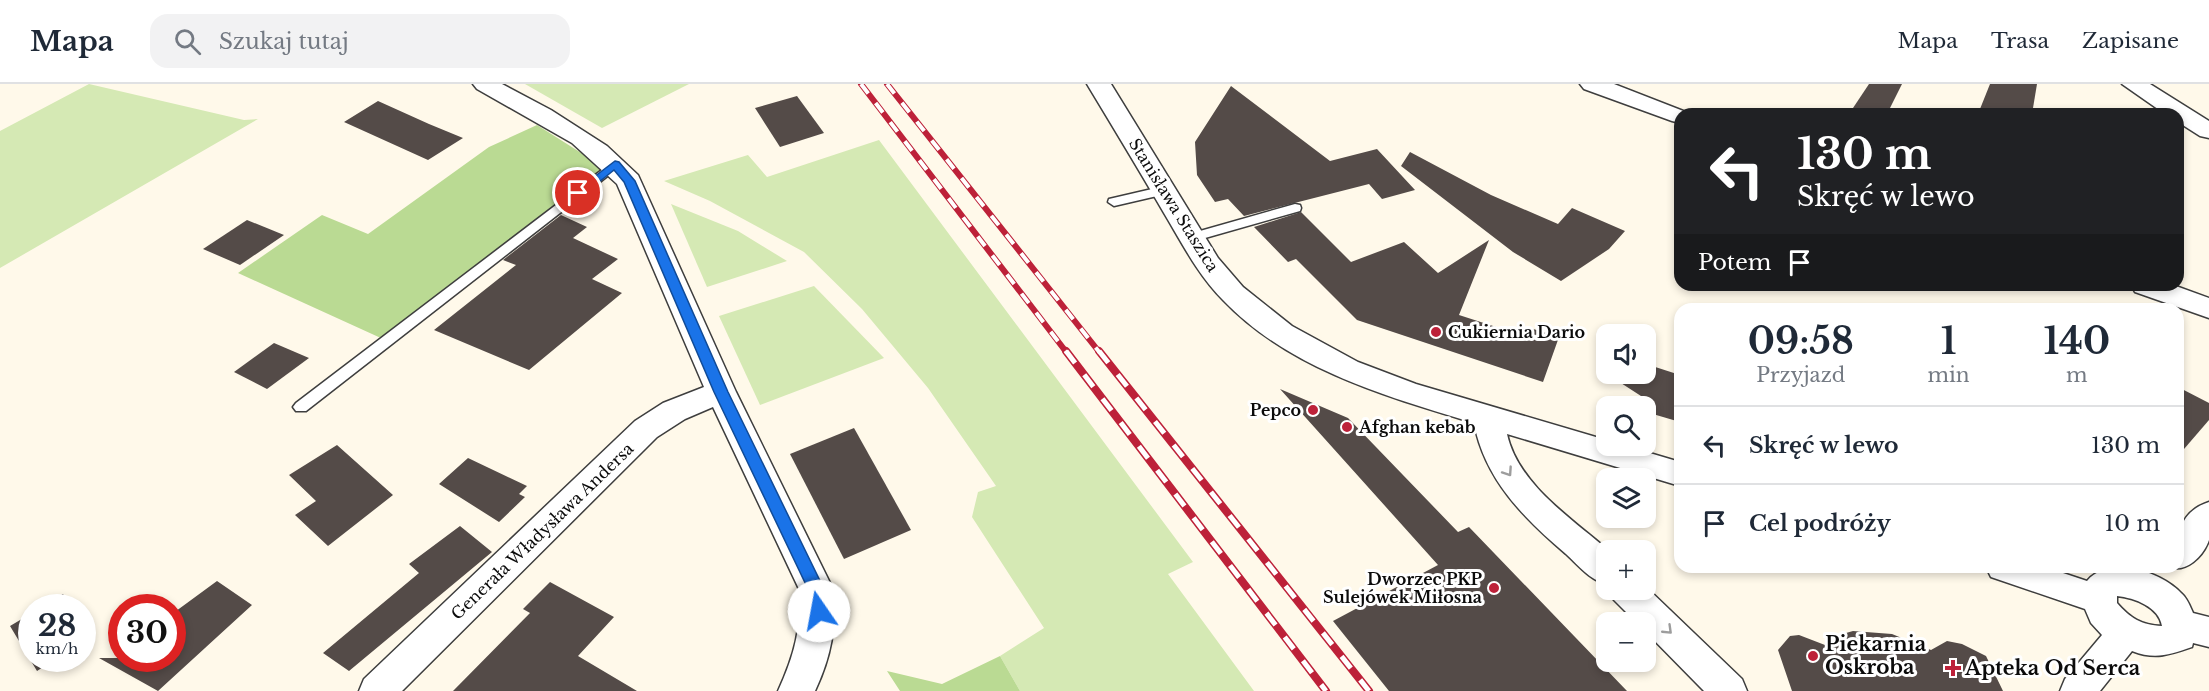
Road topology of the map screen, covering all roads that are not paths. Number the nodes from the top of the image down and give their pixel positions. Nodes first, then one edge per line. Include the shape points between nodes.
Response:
1 (485, 84) edge
2 (1099, 84) edge
3 (1592, 84) edge
4 (2134, 84) edge
5 (1624, 89) edge
6 (2172, 108) edge
7 (1674, 114) edge
8 (2184, 115) edge
9 (2209, 131) edge
10 (615, 164) junction
11 (1165, 190) junction
12 (1114, 202) dead end
13 (1295, 208) dead end
14 (1191, 238) junction
15 (2162, 291) edge
16 (2209, 308) edge
17 (721, 392) junction
18 (301, 407) dead end
19 (1488, 418) junction
20 (1674, 472) edge
21 (2209, 515) edge
22 (2184, 548) edge
23 (1596, 561) edge
24 (2021, 573) edge
25 (2167, 582) edge
26 (2097, 599) junction
27 (1636, 600) edge
28 (2195, 628) edge
29 (2125, 633) junction
30 (377, 691) edge
31 (796, 691) edge
32 (1729, 691) edge
33 (2078, 691) edge

1 - 10 street via 584,140
2 - 11 street, Stanisława Staszica
3 - 5 street
4 - 6 street
5 - 7 street
8 - 9 street
10 - 17 street via 629,181
10 - 18 lane
11 - 12 lane
11 - 14 street, Stanisława Staszica
13 - 14 lane
14 - 19 street, Stanisława Staszica via 1233,294 1300,345 1374,381
15 - 16 street
17 - 30 street, Generała Władysława Andersa via 674,411 646,429
17 - 31 street via 816,589 818,629 808,670
19 - 20 street, Stanisława Staszica
19 -> 23 street via 1503,465 1524,495
21 - 22 street
24 - 26 street
25 - 26 street via 2112,581 2103,584
25 - 28 street via 2175,611
26 - 29 street via 2106,616
27 -> 32 street
28 - 29 street via 2170,642 2139,640
29 - 33 street

